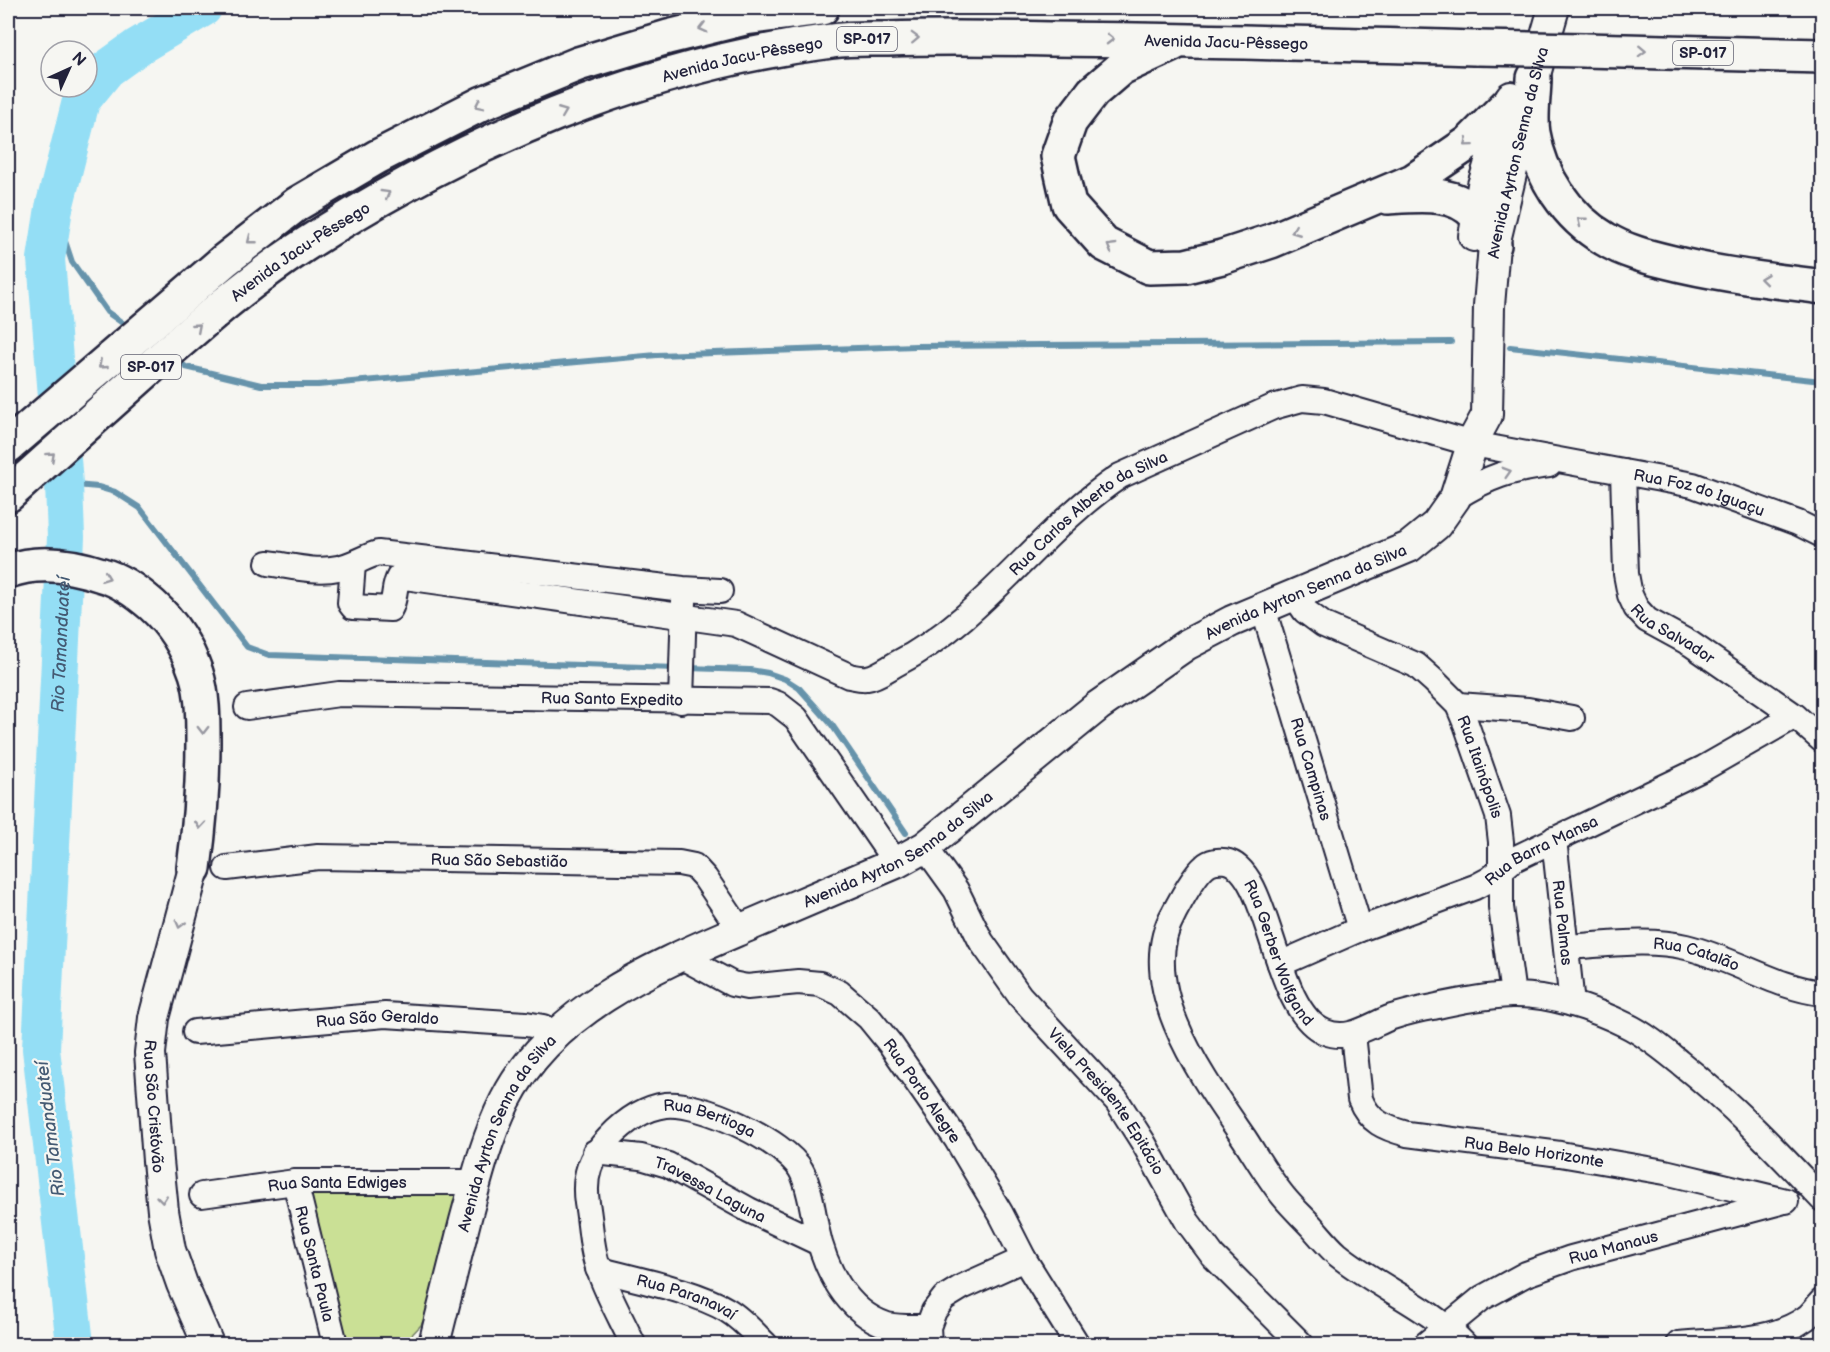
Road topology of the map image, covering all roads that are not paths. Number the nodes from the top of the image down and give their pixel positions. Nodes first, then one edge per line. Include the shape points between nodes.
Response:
1 (822, 8) edge
2 (1535, 8) edge
3 (1554, 8) edge
4 (1181, 40) junction
5 (1822, 56) edge
6 (1534, 78) junction
7 (1510, 102) junction
8 (1377, 197) junction
9 (1476, 215) junction
10 (1494, 245) junction
11 (1822, 287) edge
12 (1474, 441) junction
13 (8, 446) edge
14 (1573, 462) junction
15 (1623, 472) junction
16 (8, 495) edge
17 (1455, 498) junction
18 (1822, 535) edge
19 (268, 563) dead end
20 (353, 564) junction
21 (8, 571) edge
22 (683, 589) junction
23 (720, 591) dead end
24 (1294, 595) junction
25 (1263, 608) junction
26 (684, 617) junction
27 (682, 679) junction
28 (1458, 705) junction
29 (247, 707) dead end
30 (1795, 716) junction
31 (1572, 718) dead end
32 (1822, 740) edge
33 (1554, 839) junction
34 (925, 847) junction
35 (896, 862) junction
36 (194, 868) joint
37 (227, 868) dead end
38 (1501, 869) junction
39 (1360, 929) junction
40 (740, 930) junction
41 (1566, 947) junction
42 (680, 956) junction
43 (1280, 964) junction
44 (1822, 993) edge
45 (1513, 995) junction
46 (1572, 1004) junction
47 (195, 1032) dead end
48 (557, 1034) junction
49 (1353, 1034) junction
50 (595, 1152) junction
51 (295, 1182) junction
52 (475, 1182) junction
53 (202, 1195) dead end
54 (1822, 1199) edge
55 (1786, 1201) junction
56 (819, 1243) junction
57 (1024, 1259) junction
58 (598, 1269) junction
59 (1822, 1301) edge
60 (1447, 1326) junction
61 (928, 1336) edge
62 (432, 1342) edge
63 (208, 1344) edge
64 (335, 1344) edge
65 (633, 1344) edge
66 (765, 1344) edge
67 (1077, 1344) edge
68 (1301, 1344) edge
69 (1426, 1344) edge
70 (1464, 1344) edge
71 (1679, 1344) edge

1 -> 13 highway, Avenida Jacu-Pêssego / SP-017 via 734,21 578,64 483,103 377,157 297,204 225,260
2 - 7 main road, Avenida Ayrton Senna da Silva
3 - 6 main road, Avenida Ayrton Senna da Silva
4 -> 5 highway, Avenida Jacu-Pêssego / SP-017, bridge
8 -> 4 highway via 1271,240 1186,266 1149,267 1104,244 1069,205 1058,156 1070,122 1093,93 1121,68
16 -> 4 highway, Avenida Jacu-Pêssego / SP-017 via 198,326 300,247 394,190 497,139 592,100 678,72 756,53 836,40
6 - 10 main road, Avenida Ayrton Senna da Silva
11 -> 6 highway via 1713,273 1645,256 1605,240 1575,217 1540,161 1533,131
7 -> 8 highway via 1470,142 1435,168
7 - 9 main road, Avenida Ayrton Senna da Silva
8 - 9 highway via 1446,198 1465,205
9 - 10 highway
9 - 12 main road, Avenida Ayrton Senna da Silva via 1467,413
10 - 12 main road, Avenida Ayrton Senna da Silva via 1487,416
12 - 14 street, Rua Foz do Iguaçu
12 - 17 main road, Avenida Ayrton Senna da Silva
12 - 26 street, Rua Carlos Alberto da Silva via 1324,401 1302,399 1274,407 1120,476 1099,490 922,651 869,678 849,676 736,624
14 - 15 street, Rua Foz do Iguaçu
17 -> 14 street, Rua Foz do Iguaçu via 1515,469
15 - 18 street, Rua Foz do Iguaçu via 1693,485
15 - 30 street, Rua Salvador via 1626,574 1636,608 1647,620 1691,644
17 - 24 main road, Avenida Ayrton Senna da Silva via 1436,525 1409,547
19 - 20 street via 317,569
20 - 22 street via 378,553
20 - 26 street, Rua Carlos Alberto da Silva via 353,607 390,609 396,582 405,577
21 -> 36 highway via 45,565 78,567 110,577 139,594 164,616 184,644 197,675 203,713 203,782
22 - 23 street
22 - 26 street
24 - 25 main road, Avenida Ayrton Senna da Silva
24 - 28 street, Rua Itainópolis via 1305,611 1324,625 1416,665
25 - 34 main road, Avenida Ayrton Senna da Silva via 1186,645 1135,678
25 - 39 street, Rua Campinas
26 - 27 street
27 - 29 street, Rua Santo Expedito via 339,694
27 - 35 street, Rua Santo Expedito via 770,701 786,709
28 - 31 street
28 - 38 street, Rua Itainópolis via 1498,816
30 - 32 street, Rua Salvador
30 - 33 street, Rua Barra Mansa via 1704,768
33 - 38 street, Rua Barra Mansa
33 - 41 street, Rua Palmas
34 - 35 main road, Avenida Ayrton Senna da Silva
34 - 68 street, Viela Presidente Epitácio via 956,891 981,941 1020,996 1117,1101 1187,1221 1213,1256
35 - 40 main road, Avenida Ayrton Senna da Silva
36 -> 63 main road, Rua São Cristóvão via 154,1018 150,1053 170,1250
37 - 40 street, Rua São Sebastião via 318,856 678,863 694,866
38 - 39 street, Rua Barra Mansa via 1475,887
38 - 45 street, Rua Itainópolis via 1501,907
39 - 43 street, Rua Barra Mansa
40 - 42 main road, Avenida Ayrton Senna da Silva
41 - 44 street, Rua Catalão via 1655,943 1685,947 1806,992
41 - 46 street, Rua Palmas
42 - 48 main road, Avenida Ayrton Senna da Silva via 599,999
42 - 57 street, Rua Porto Alegre via 732,984 820,984 840,993 869,1018 957,1140
43 - 49 street, Rua Gerber Wolfgand via 1309,1022 1338,1036
43 - 60 street, Rua Gerber Wolfgand via 1245,873 1224,861 1205,865 1166,927 1162,969 1173,1014 1197,1069 1283,1195 1335,1252
45 - 46 street, Rua Gerber Wolfgand
45 - 49 street, Rua Gerber Wolfgand via 1432,1007 1392,1017
46 - 54 street, Rua Gerber Wolfgand via 1628,1026 1663,1050 1704,1082
47 - 48 street, Rua São Geraldo via 385,1015 526,1024
48 - 52 main road, Avenida Ayrton Senna da Silva via 520,1076 506,1099
49 - 55 street, Rua Belo Horizonte via 1360,1100 1371,1119 1385,1128 1665,1172
50 - 56 street, Travessa Laguna via 668,1164 749,1210
50 - 56 street, Rua Bertioga via 623,1123 649,1109 669,1105 701,1110 764,1136 784,1150 801,1170
50 - 58 street, Rua Bertioga via 586,1193
51 - 52 street, Rua Santa Edwiges
51 - 53 street, Rua Santa Edwiges
51 - 64 street, Rua Santa Paula
52 - 62 main road, Avenida Ayrton Senna da Silva
54 - 55 street, Rua Manaus
55 - 60 street, Rua Manaus via 1571,1258 1526,1274 1482,1298
56 - 61 street, Rua Bertioga via 830,1271 867,1317
57 - 61 street via 944,1298 934,1311
57 - 67 street, Rua Porto Alegre
58 - 65 street, Rua Bertioga
58 - 66 street, Rua Paranavaí via 707,1300 738,1318
59 - 71 street via 1807,1318 1784,1330 1756,1337
60 - 69 street, Rua Manaus
60 - 70 street, Rua Gerber Wolfgand

